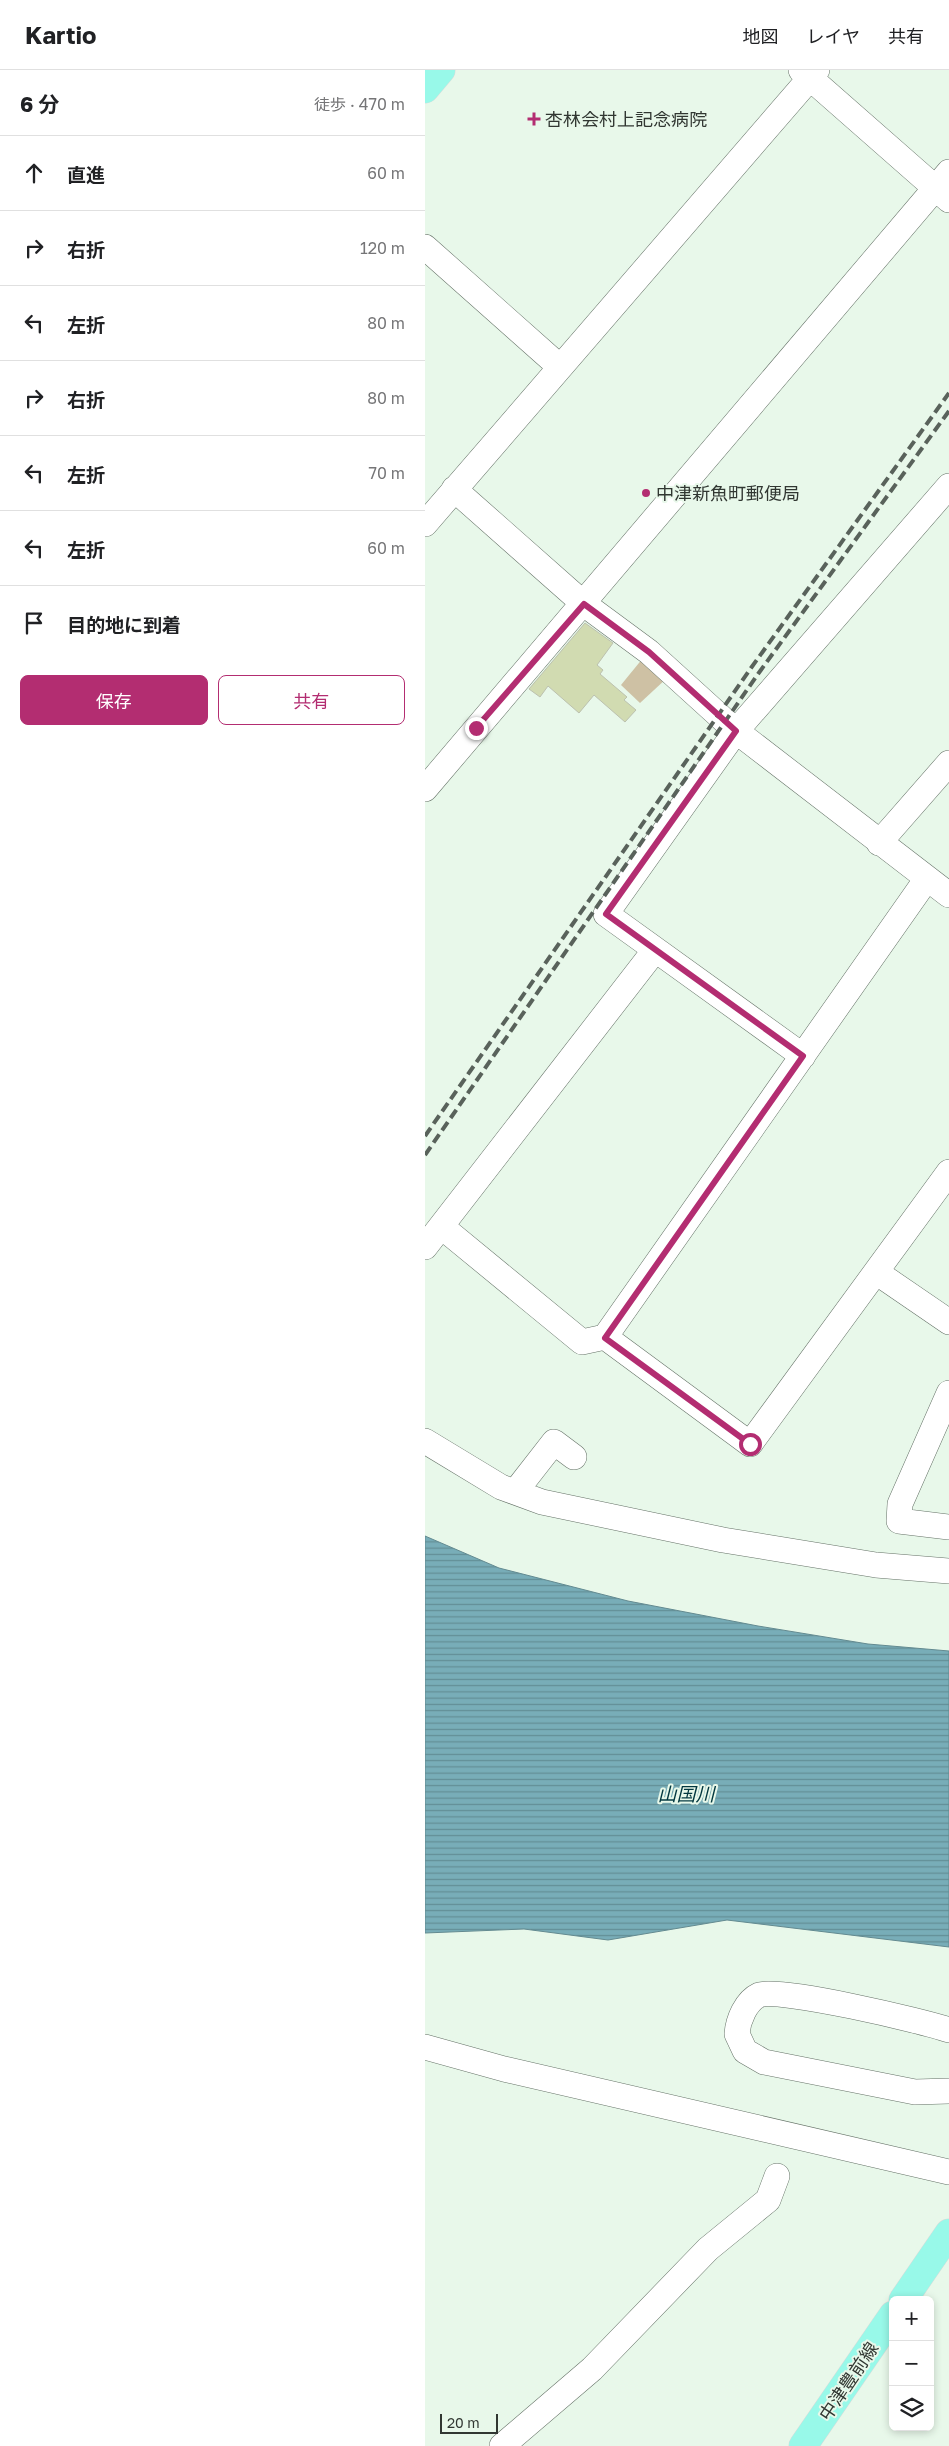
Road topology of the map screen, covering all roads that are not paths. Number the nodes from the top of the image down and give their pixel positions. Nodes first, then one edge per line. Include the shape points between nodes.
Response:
1 (441, 70) edge
2 (809, 73) edge
3 (425, 89) edge
4 (944, 187) edge
5 (425, 247) edge
6 (560, 367) junction
7 (949, 486) edge
8 (454, 489) junction
9 (425, 524) edge
10 (584, 604) junction
11 (736, 731) junction
12 (949, 763) edge
13 (425, 789) edge
14 (879, 843) junction
15 (926, 880) junction
16 (949, 895) edge
17 (655, 950) junction
18 (803, 1056) junction
19 (949, 1172) edge
20 (442, 1226) junction
21 (425, 1247) edge
22 (876, 1272) junction
23 (949, 1322) edge
24 (605, 1338) junction
25 (949, 1393) edge
26 (425, 1441) edge
27 (574, 1456) dead end
28 (515, 1492) junction
29 (949, 1527) edge
30 (949, 1571) edge
31 (949, 2030) edge
32 (425, 2047) edge
33 (949, 2091) edge
34 (949, 2172) edge
35 (777, 2176) dead end
36 (949, 2233) edge
37 (906, 2296) edge
38 (889, 2321) edge
39 (503, 2446) edge
40 (803, 2446) edge

1 - 3 main road
2 - 4 street
2 - 6 street
4 - 10 street
5 - 6 street
6 - 8 street
7 - 11 street
8 - 9 street
8 - 10 street
10 - 11 street via 649,652
10 - 13 street
11 - 14 street
11 - 17 street via 606,914
12 - 14 street
14 - 15 street
15 - 16 street
15 - 18 street
17 - 18 street
17 - 20 street
18 - 24 street
19 - 22 street
20 - 21 street
20 - 24 street via 582,1342
22 - 23 street
22 - 24 street via 750,1444
25 - 29 street via 899,1504 899,1521
26 - 28 street via 501,1487
27 - 28 street via 554,1442
28 - 30 street via 542,1502 723,1540 876,1565
31 - 33 street via 811,1998 769,1993 758,1996 746,2007 737,2034 745,2051 764,2062 915,2092
32 - 34 street via 504,2069
35 - 39 street via 768,2200 708,2249 592,2369
36 - 37 main road
38 - 40 main road, 中津豊前線

